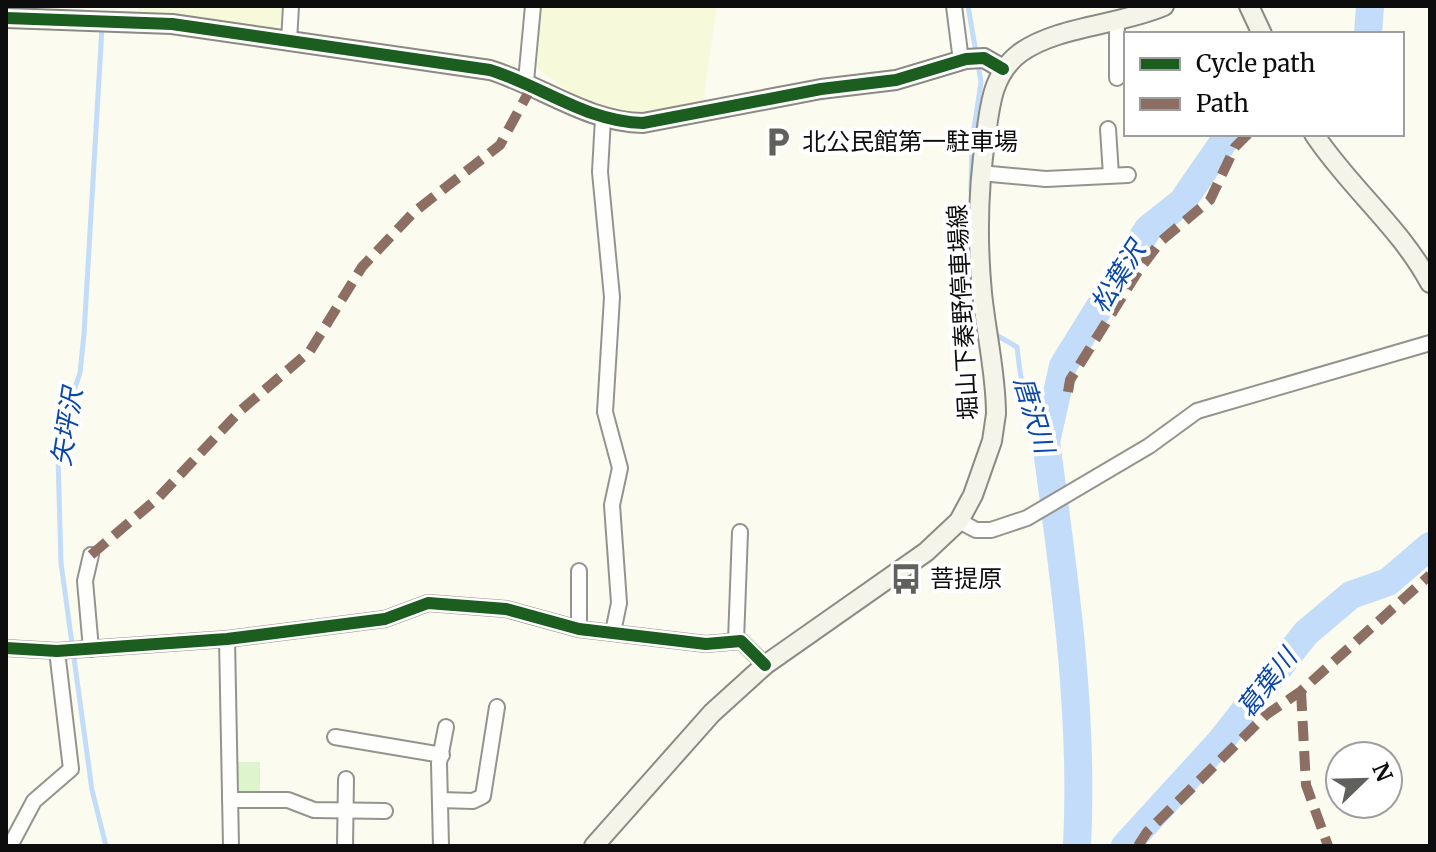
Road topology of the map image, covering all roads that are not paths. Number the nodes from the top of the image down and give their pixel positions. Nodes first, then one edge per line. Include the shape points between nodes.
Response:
1 (291, 6) edge
2 (533, 6) edge
3 (954, 6) edge
4 (1164, 6) edge
5 (1249, 6) edge
6 (71, 13) edge
7 (6, 18) edge
8 (1117, 23) junction
9 (1261, 32) edge
10 (289, 41) junction
11 (970, 59) junction
12 (1003, 69) junction
13 (1117, 78) dead end
14 (526, 81) junction
15 (603, 118) junction
16 (1108, 129) dead end
17 (1315, 136) edge
18 (980, 173) junction
19 (1111, 175) junction
20 (1128, 175) dead end
21 (1430, 283) edge
22 (1430, 343) edge
23 (959, 521) junction
24 (740, 532) dead end
25 (91, 555) dead end
26 (579, 571) dead end
27 (579, 629) junction
28 (613, 632) junction
29 (227, 639) junction
30 (736, 641) junction
31 (6, 648) edge
32 (88, 649) junction
33 (57, 651) junction
34 (765, 665) junction
35 (497, 707) dead end
36 (446, 727) dead end
37 (335, 737) dead end
38 (442, 755) junction
39 (346, 779) dead end
40 (230, 800) junction
41 (440, 800) junction
42 (346, 809) junction
43 (385, 811) dead end
44 (10, 846) edge
45 (231, 846) edge
46 (345, 846) edge
47 (441, 846) edge
48 (594, 846) edge

1 - 10 street
2 - 14 street
3 - 11 street
4 - 8 street
5 - 9 street
6 - 7 street
6 - 10 street
8 - 12 street via 1043,41
8 - 13 street
10 - 14 street via 490,70
11 - 12 street
11 - 15 street via 896,80 643,123
12 - 18 street, 堀山下秦野停車場線 via 993,92
14 - 15 street
15 - 28 street via 600,172 612,297 605,412 620,468 612,505 619,603
16 - 19 street
17 - 21 street via 1414,253
18 - 19 street via 1046,179
18 - 23 street, 堀山下秦野停車場線 via 979,232 996,414 992,441
19 - 20 street
22 - 23 street via 1197,411 1027,518 991,530 976,530
23 - 34 street, 堀山下秦野停車場線 via 926,552
24 - 30 street
25 - 32 street via 85,581
26 - 27 street
27 - 28 street
27 - 29 street via 506,609 428,603 385,619
28 - 30 street via 706,644
29 - 32 street
29 - 40 street
30 - 34 street
31 - 33 street
32 - 33 street
33 - 44 street via 71,769 34,801
34 - 48 street, 堀山下秦野停車場線 via 712,713
35 - 41 street via 483,796 473,801
36 - 38 street
37 - 38 street
38 - 41 street
39 - 42 street
40 - 42 street via 288,800 314,810
40 - 45 street
41 - 47 street
42 - 43 street
42 - 46 street

